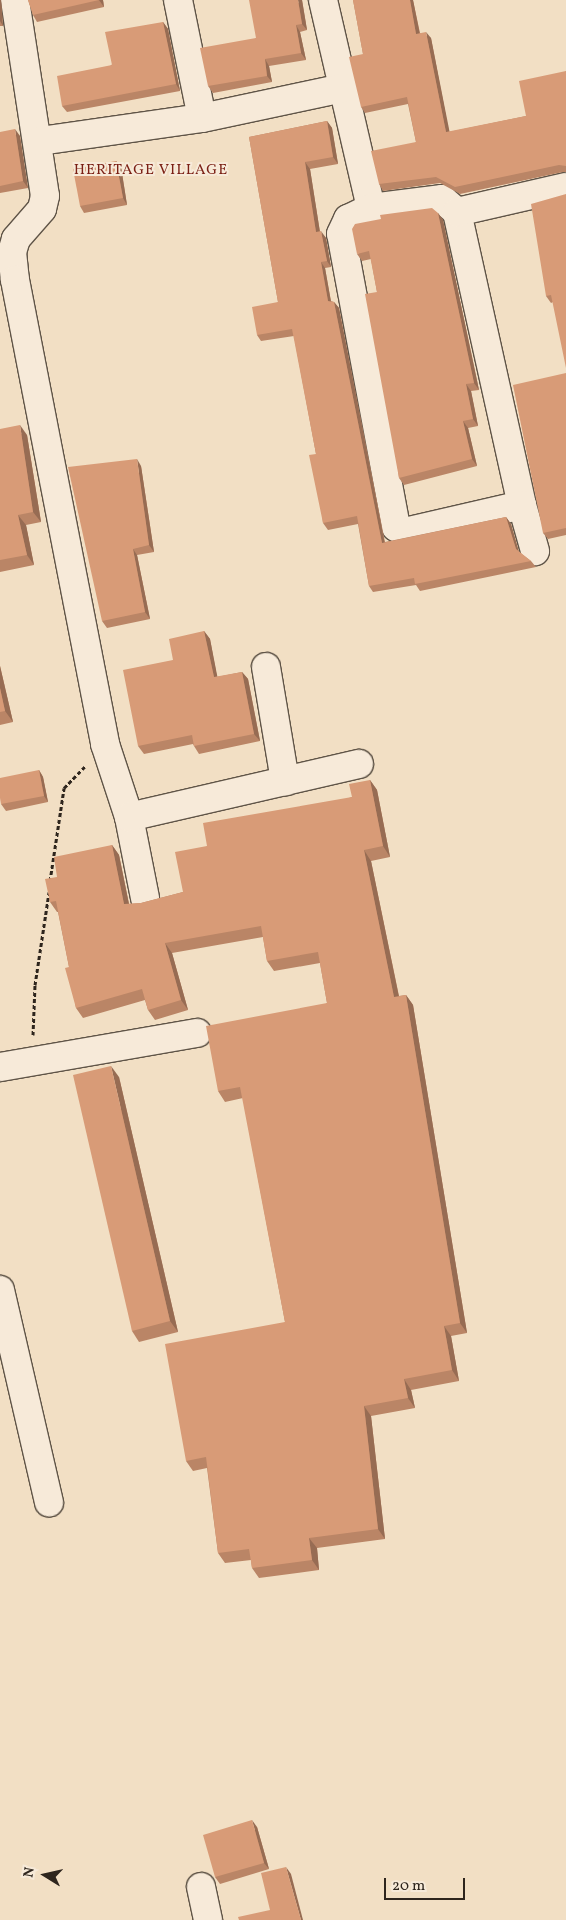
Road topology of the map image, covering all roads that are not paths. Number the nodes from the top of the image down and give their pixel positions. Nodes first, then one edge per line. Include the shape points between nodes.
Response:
1 (15, 0) edge
2 (178, 0) edge
3 (323, 0) edge
4 (343, 88) junction
5 (202, 118) junction
6 (40, 141) junction
7 (566, 186) edge
8 (371, 208) junction
9 (457, 212) junction
10 (522, 505) junction
11 (534, 552) dead end
12 (266, 667) dead end
13 (359, 764) dead end
14 (285, 781) junction
15 (129, 817) junction
16 (144, 898) dead end
17 (198, 1033) dead end
18 (0, 1067) edge
19 (0, 1290) edge
20 (49, 1502) dead end
21 (201, 1887) dead end
22 (208, 1920) edge

1 - 6 street
2 - 5 street
3 - 4 street
4 - 5 street
4 - 8 street
5 - 6 street
6 - 15 street via 45,196 42,209 22,228 12,252 106,744
7 - 9 street
8 - 9 street via 442,199
8 - 10 street via 348,219 341,234 396,527 405,532
9 - 10 street
10 - 11 street
12 - 14 street
13 - 14 street
14 - 15 street
15 - 16 street
17 - 18 street
19 - 20 street
21 - 22 street

